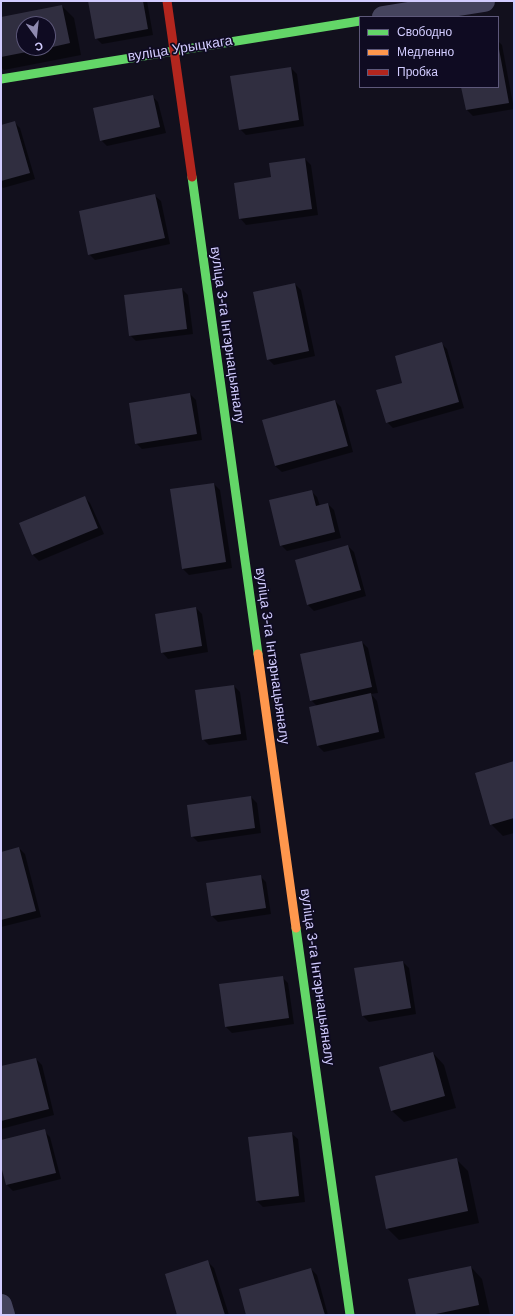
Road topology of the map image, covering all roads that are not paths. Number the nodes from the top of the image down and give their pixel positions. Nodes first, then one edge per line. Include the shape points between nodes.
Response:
1 (167, 1) edge
2 (484, 1) edge
3 (389, 16) edge
4 (359, 21) edge
5 (173, 50) junction
6 (1, 79) edge
7 (1, 1305) edge
8 (4, 1315) edge
9 (350, 1315) edge

1 - 5 main road, вуліца 3-га Інтэрнацыяналу
2 - 3 street
4 - 5 main road, вуліца Урыцкага
5 - 6 main road, вуліца Урыцкага
5 - 9 main road, вуліца 3-га Інтэрнацыяналу
7 - 8 street

